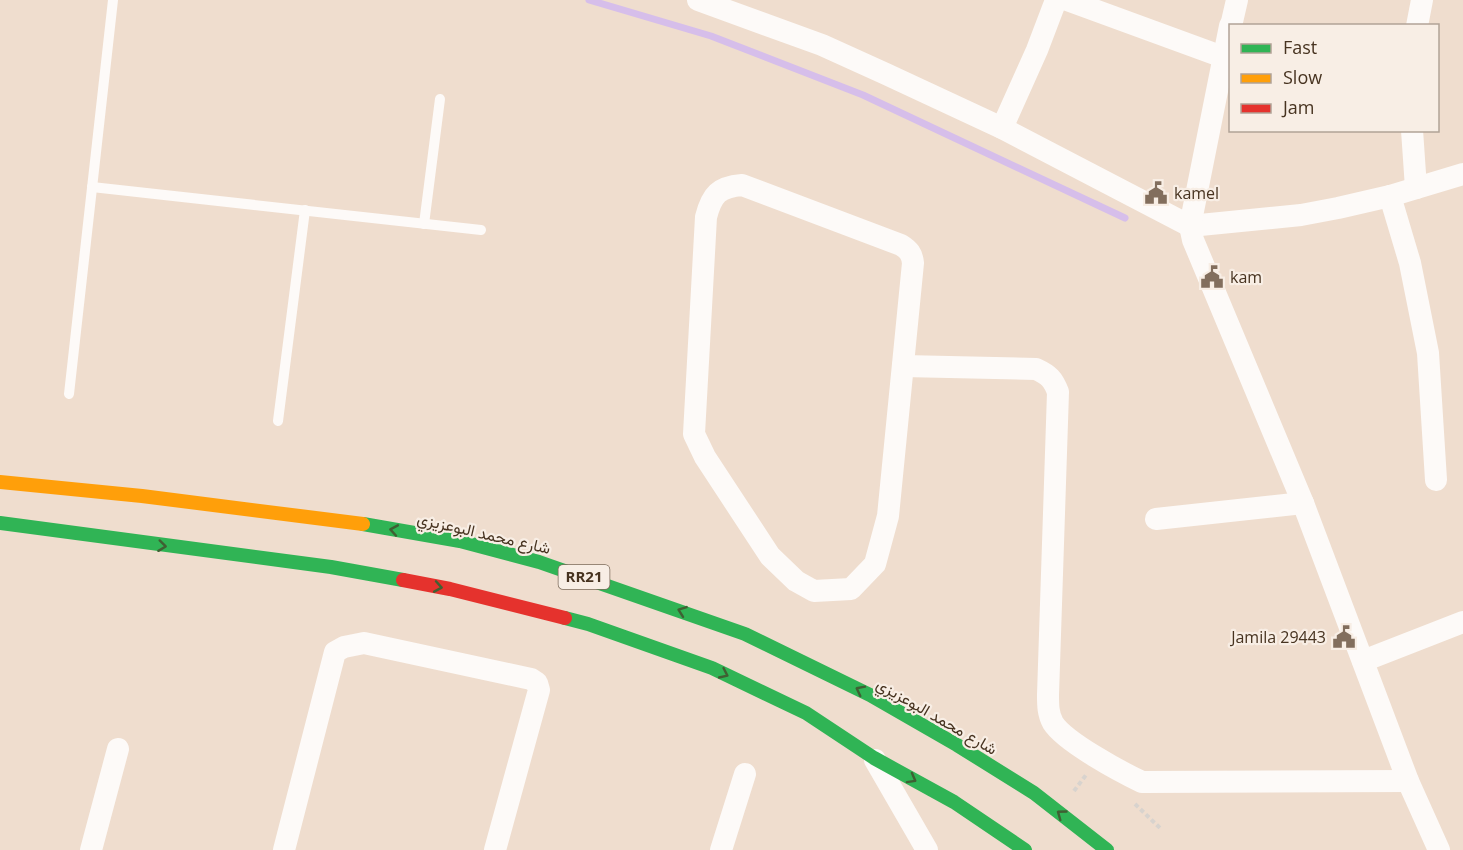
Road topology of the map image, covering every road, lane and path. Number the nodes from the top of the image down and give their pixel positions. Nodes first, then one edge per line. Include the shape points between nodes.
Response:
1 (112, 0) edge
2 (698, 0) edge
3 (1056, 0) edge
4 (1067, 0) edge
5 (1237, 0) edge
6 (1422, 0) edge
7 (1231, 24) edge
8 (1417, 24) edge
9 (1229, 34) edge
10 (1223, 57) junction
11 (440, 99) dead end
12 (1002, 128) junction
13 (1412, 132) edge
14 (1463, 174) edge
15 (92, 187) junction
16 (1416, 188) junction
17 (1390, 196) junction
18 (305, 210) junction
19 (424, 224) junction
20 (1190, 226) junction
21 (481, 230) dead end
22 (903, 366) junction
23 (69, 394) dead end
24 (278, 421) dead end
25 (22, 471) dead end
26 (1436, 480) dead end
27 (0, 482) edge
28 (142, 496) junction
29 (1303, 503) junction
30 (1156, 519) dead end
31 (0, 523) edge
32 (0, 534) edge
33 (140, 543) junction
34 (1463, 622) edge
35 (1363, 661) junction
36 (118, 749) dead end
37 (874, 758) junction
38 (745, 774) dead end
39 (1408, 781) junction
40 (91, 850) edge
41 (284, 850) edge
42 (495, 850) edge
43 (721, 850) edge
44 (927, 850) edge
45 (1025, 850) edge
46 (1107, 850) edge
47 (1439, 850) edge

1 - 15 lane
2 - 12 street via 822,45
3 - 12 street
4 - 10 street
5 - 7 street
6 - 8 street
9 - 10 street
10 - 20 street
11 - 19 lane
12 - 20 street
13 - 16 street
14 - 16 street
15 - 18 lane
15 - 23 lane
16 - 17 street
17 - 20 street via 1301,215
17 - 26 street via 1410,263 1428,353
18 - 19 lane
18 - 24 lane
19 - 21 lane
20 - 29 street via 1198,257
22 - 22 street via 913,263 908,249 742,185 728,186 716,194 706,217 694,434 770,556 796,581 814,591 851,589 875,564 888,516
22 - 39 street via 1036,369 1054,381 1058,392 1048,695 1049,714 1061,733 1142,782
25 - 28 highway
27 - 28 highway, شارع محمد البوعزيزي / RR21
46 -> 28 highway, شارع محمد البوعزيزي / RR21 via 1034,794 957,745 870,695 745,634 539,562 460,541 333,519
29 - 30 street
29 - 35 street
31 - 33 highway
32 - 33 highway
33 -> 37 highway via 330,567 450,589 588,624 712,668 806,713
34 - 35 street
35 - 39 street
36 - 40 street
37 - 44 street
37 -> 45 highway via 954,802
38 - 43 street
39 - 47 street
41 - 42 street via 335,652 364,643 537,683 539,690

